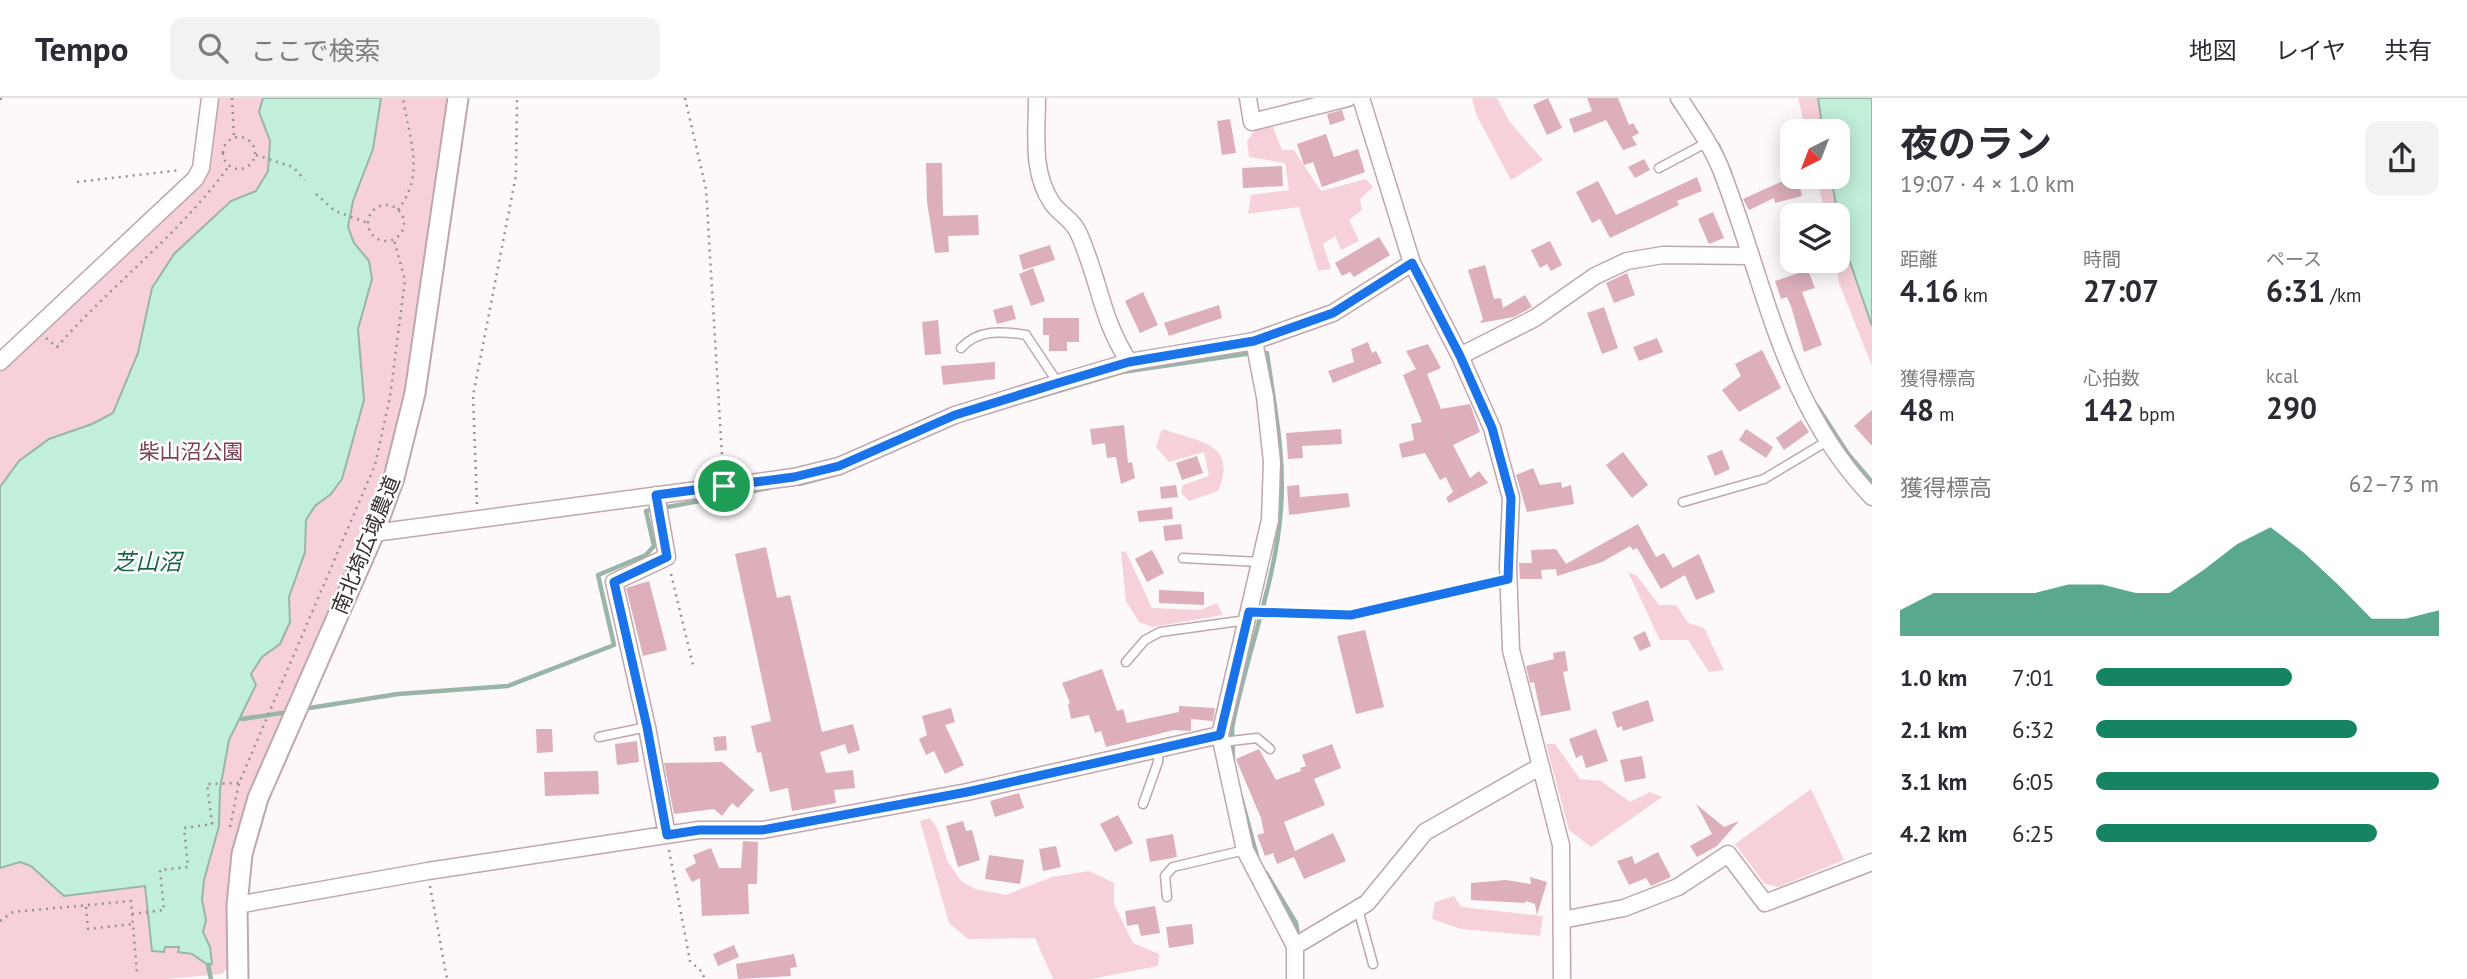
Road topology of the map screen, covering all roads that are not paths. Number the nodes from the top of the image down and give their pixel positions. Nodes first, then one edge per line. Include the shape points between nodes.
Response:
1 (210, 98) edge
2 (458, 98) edge
3 (1037, 98) edge
4 (1248, 98) edge
5 (1348, 98) edge
6 (1362, 98) edge
7 (1679, 98) edge
8 (1706, 143) junction
9 (1659, 168) dead end
10 (1749, 256) junction
11 (1412, 263) junction
12 (1254, 341) junction
13 (961, 348) dead end
14 (1460, 356) junction
15 (0, 362) edge
16 (1129, 362) junction
17 (1058, 383) junction
18 (1829, 440) junction
19 (656, 495) junction
20 (1872, 497) edge
21 (1683, 502) dead end
22 (374, 533) junction
23 (1183, 558) dead end
24 (1261, 562) junction
25 (1248, 616) junction
26 (1126, 662) dead end
27 (647, 727) junction
28 (599, 737) dead end
29 (1221, 739) junction
30 (1159, 749) junction
31 (1270, 749) dead end
32 (1541, 766) junction
33 (1143, 804) dead end
34 (667, 835) junction
35 (1245, 850) junction
36 (1872, 862) edge
37 (1167, 897) dead end
38 (237, 905) junction
39 (1358, 909) junction
40 (1562, 920) junction
41 (1295, 946) junction
42 (1373, 964) dead end
43 (238, 979) edge
44 (1295, 979) edge
45 (1562, 979) edge

1 - 15 street via 201,168 195,179
2 - 22 street, 南北埼広域農道 via 415,393 394,478
3 - 16 street via 1036,159 1041,181 1053,205 1075,227 1109,327
4 - 5 street via 1252,122
6 - 11 street
7 - 8 street
8 - 9 lane
8 - 10 street via 1721,169
10 - 14 street via 1663,255 1627,261 1595,275 1535,318
10 - 18 street via 1793,381
11 - 12 street via 1333,313
11 - 14 street
12 - 16 street
12 - 24 street via 1272,462 1270,520
13 - 17 lane via 972,337 1004,331 1026,335
14 - 32 street via 1492,428 1511,498 1511,650
16 - 17 street
17 - 19 street via 955,415 839,466 794,477
18 - 20 street
18 - 21 lane via 1764,479
19 - 22 street
19 - 27 street via 667,557 614,582
22 - 38 street, 南北埼広域農道 via 258,798 242,854
23 - 24 lane
24 - 25 street
25 - 26 lane via 1160,632 1145,640
25 - 29 street
27 - 28 lane
27 - 34 street
29 - 30 street
29 - 31 lane via 1257,738
29 - 35 street
30 - 33 lane
30 - 34 street via 967,792 762,830
32 - 39 street via 1425,832
32 - 40 street via 1561,845
34 - 38 street
35 - 37 lane via 1173,867 1165,876
35 - 41 street
36 - 40 street via 1765,903 1728,854 1678,887 1624,908
38 - 43 street, 南北埼広域農道
39 - 41 street
39 - 42 lane
40 - 45 street
41 - 44 street

